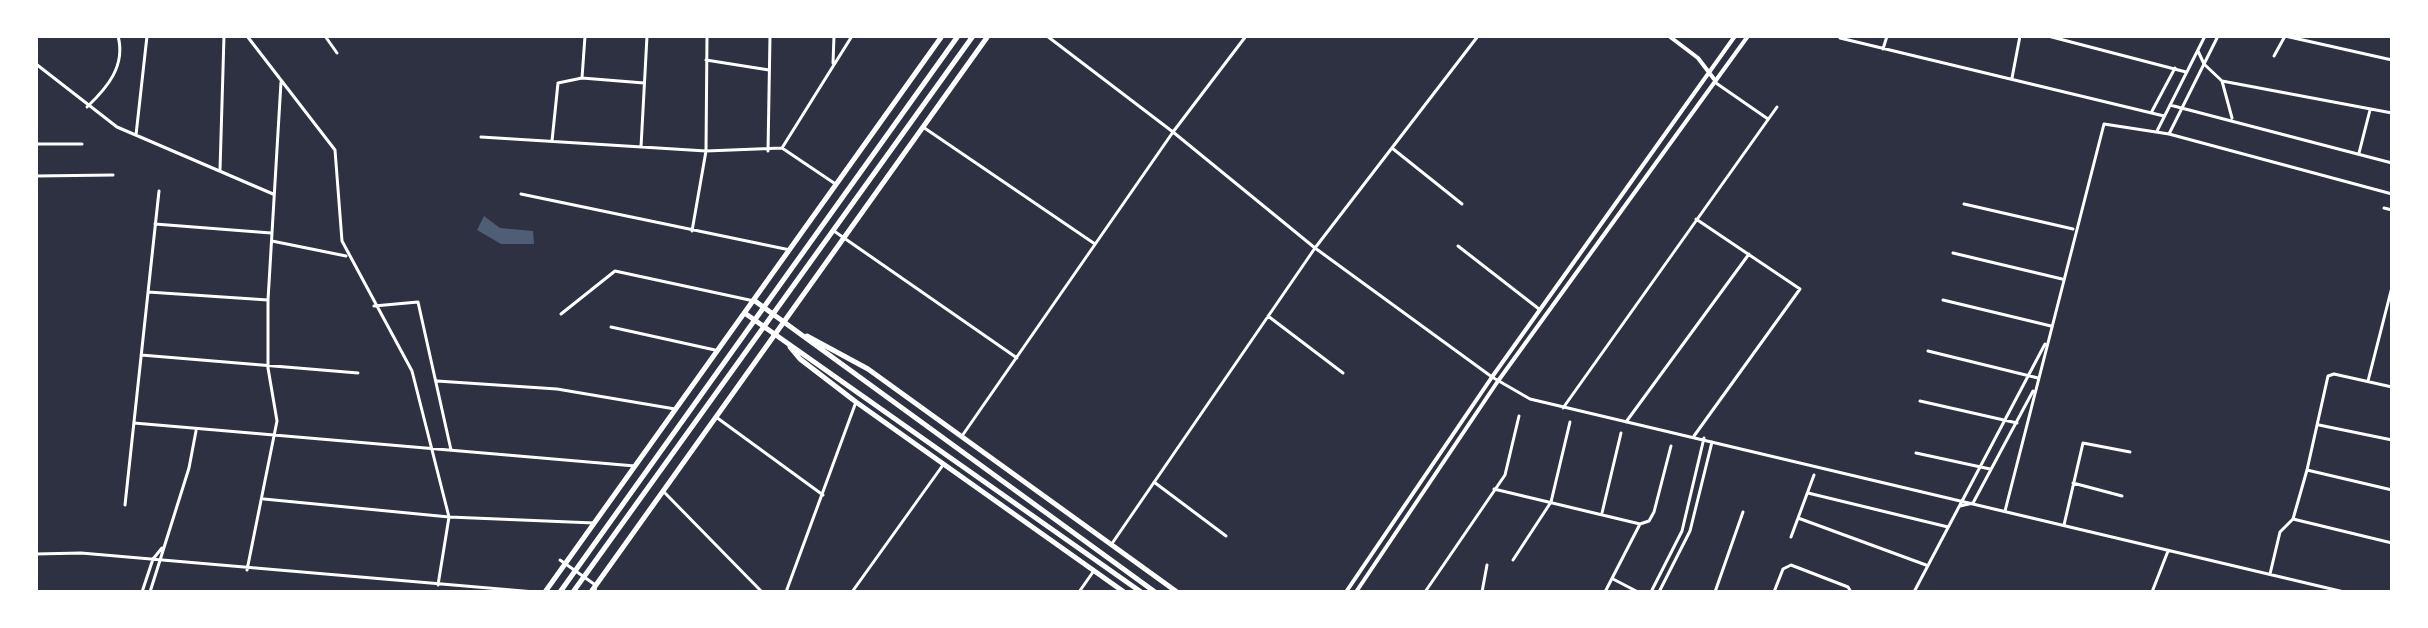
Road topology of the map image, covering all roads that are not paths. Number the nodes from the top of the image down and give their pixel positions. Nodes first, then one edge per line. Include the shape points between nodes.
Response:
1 (118, 36) edge
2 (147, 36) edge
3 (224, 36) edge
4 (247, 36) edge
5 (325, 36) edge
6 (585, 36) edge
7 (647, 36) edge
8 (707, 36) edge
9 (770, 36) edge
10 (834, 36) edge
11 (852, 36) edge
12 (942, 36) edge
13 (958, 36) edge
14 (973, 36) edge
15 (988, 36) edge
16 (1047, 36) edge
17 (1058, 36) edge
18 (1246, 36) edge
19 (1478, 36) edge
20 (1669, 36) edge
21 (1735, 36) edge
22 (1748, 36) edge
23 (1887, 36) edge
24 (2020, 36) edge
25 (2048, 36) edge
26 (2205, 36) edge
27 (2218, 36) edge
28 (2285, 36) edge
29 (1840, 38) dead end
30 (1054, 41) junction
31 (1883, 49) junction
32 (2198, 51) junction
33 (337, 53) dead end
34 (2274, 56) dead end
35 (706, 60) junction
36 (2392, 60) edge
37 (833, 63) junction
38 (36, 64) edge
39 (2204, 64) junction
40 (2175, 68) junction
41 (769, 70) junction
42 (1708, 72) junction
43 (2186, 72) junction
44 (582, 78) junction
45 (2012, 78) junction
46 (1714, 79) junction
47 (281, 80) junction
48 (2222, 81) junction
49 (644, 83) junction
50 (2170, 105) junction
51 (87, 107) junction
52 (1777, 107) dead end
53 (2182, 107) junction
54 (2370, 108) junction
55 (2151, 113) junction
56 (2392, 113) edge
57 (2164, 116) junction
58 (2232, 118) junction
59 (1768, 119) junction
60 (923, 127) junction
61 (2157, 131) junction
62 (1173, 132) junction
63 (2169, 134) junction
64 (136, 135) junction
65 (481, 137) dead end
66 (552, 141) junction
67 (36, 144) edge
68 (82, 144) dead end
69 (641, 147) junction
70 (782, 148) junction
71 (1392, 148) junction
72 (706, 151) junction
73 (768, 151) junction
74 (2359, 153) junction
75 (2392, 163) edge
76 (220, 170) junction
77 (113, 175) dead end
78 (36, 176) edge
79 (837, 184) junction
80 (159, 191) dead end
81 (273, 194) junction
82 (521, 194) dead end
83 (2392, 194) edge
84 (1462, 204) dead end
85 (1964, 204) dead end
86 (2384, 208) dead end
87 (2392, 210) edge
88 (1696, 219) junction
89 (155, 224) junction
90 (2075, 230) junction
91 (692, 231) junction
92 (834, 231) junction
93 (272, 233) junction
94 (843, 238) junction
95 (272, 241) junction
96 (1095, 244) junction
97 (1458, 246) dead end
98 (1315, 248) junction
99 (790, 250) junction
100 (1953, 253) dead end
101 (1750, 254) junction
102 (349, 256) junction
103 (2063, 279) junction
104 (2392, 287) edge
105 (148, 292) junction
106 (268, 300) junction
107 (1943, 300) dead end
108 (755, 301) junction
109 (374, 306) junction
110 (764, 307) junction
111 (1539, 309) junction
112 (561, 314) dead end
113 (746, 314) junction
114 (773, 314) junction
115 (1268, 316) junction
116 (755, 320) junction
117 (784, 322) junction
118 (2051, 326) junction
119 (611, 327) dead end
120 (764, 327) junction
121 (800, 333) junction
122 (776, 335) junction
123 (2048, 339) junction
124 (786, 343) junction
125 (719, 351) junction
126 (1928, 351) dead end
127 (141, 355) junction
128 (1017, 358) junction
129 (268, 368) junction
130 (358, 373) dead end
131 (1343, 373) dead end
132 (2028, 375) junction
133 (1492, 377) junction
134 (437, 381) junction
135 (1498, 381) junction
136 (2037, 381) junction
137 (2368, 381) junction
138 (2392, 387) edge
139 (1920, 401) dead end
140 (856, 402) junction
141 (1563, 408) junction
142 (675, 409) junction
143 (1519, 416) dead end
144 (716, 417) junction
145 (2004, 420) junction
146 (1570, 422) dead end
147 (1626, 422) junction
148 (134, 423) junction
149 (2017, 423) junction
150 (2319, 425) junction
151 (196, 431) junction
152 (1621, 433) dead end
153 (276, 436) junction
154 (962, 436) junction
155 (1694, 436) junction
156 (1704, 438) junction
157 (1713, 440) junction
158 (2392, 440) edge
159 (1671, 446) dead end
160 (432, 448) junction
161 (451, 450) junction
162 (2130, 452) dead end
163 (1916, 453) dead end
164 (944, 462) junction
165 (635, 466) junction
166 (1979, 467) junction
167 (1991, 470) junction
168 (2307, 470) junction
169 (1814, 475) dead end
170 (1154, 482) junction
171 (2073, 483) junction
172 (1494, 489) junction
173 (2392, 490) edge
174 (663, 491) junction
175 (1808, 493) junction
176 (823, 495) junction
177 (2122, 496) dead end
178 (264, 499) junction
179 (1961, 500) junction
180 (1551, 502) junction
181 (1973, 503) junction
182 (125, 505) dead end
183 (1960, 506) junction
184 (2005, 511) junction
185 (1743, 512) dead end
186 (1602, 513) junction
187 (449, 517) junction
188 (1798, 518) junction
189 (2293, 519) junction
190 (594, 523) junction
191 (1640, 524) junction
192 (2064, 525) junction
193 (1948, 527) junction
194 (1226, 536) dead end
195 (1791, 537) dead end
196 (2392, 543) edge
197 (1111, 546) junction
198 (162, 548) junction
199 (2168, 550) junction
200 (36, 554) edge
201 (153, 559) junction
202 (161, 560) junction
203 (560, 560) dead end
204 (1513, 560) dead end
205 (1487, 565) dead end
206 (1928, 565) junction
207 (247, 570) junction
208 (1094, 570) junction
209 (2270, 574) junction
210 (1612, 579) junction
211 (438, 585) junction
212 (1606, 591) edge
213 (142, 592) edge
214 (150, 592) edge
215 (535, 592) edge
216 (545, 592) edge
217 (560, 592) edge
218 (573, 592) edge
219 (593, 592) edge
220 (762, 592) edge
221 (786, 592) edge
222 (852, 592) edge
223 (1079, 592) edge
224 (1124, 592) edge
225 (1141, 592) edge
226 (1155, 592) edge
227 (1177, 592) edge
228 (1346, 592) edge
229 (1356, 592) edge
230 (1425, 592) edge
231 (1482, 592) edge
232 (1612, 592) edge
233 (1638, 592) edge
234 (1651, 592) edge
235 (1659, 592) edge
236 (1715, 592) edge
237 (1774, 592) edge
238 (1851, 592) edge
239 (1914, 592) edge
240 (2152, 592) edge
241 (2344, 592) edge

1 - 51 street via 112,80
2 - 64 street
3 - 76 street
4 - 47 street
5 - 33 street
6 - 44 street
7 - 49 street
8 - 35 street
9 - 41 street
10 - 37 street
11 - 37 street
12 - 79 main road
13 - 110 main road
14 - 92 main road
15 - 60 main road
16 - 30 street
17 - 30 street
18 - 62 street
19 - 71 street
20 - 42 street
21 - 42 street
22 - 46 street
23 - 31 street
24 - 45 street
25 - 40 street
26 - 32 street
27 - 39 street
28 - 34 street
28 - 36 street
29 - 31 street
30 - 62 street
31 - 45 street
32 - 39 street
32 - 43 street
35 - 41 street
35 - 72 street
37 - 70 street
38 - 51 street
39 - 48 street
39 - 53 street
40 - 43 street
40 - 55 street
41 - 73 street
42 - 46 street
42 - 111 street
43 - 50 street
44 - 49 street
44 - 66 street via 558,83
45 - 55 street
46 - 59 street
46 - 135 street
47 - 81 street
47 - 102 street via 335,150 342,241
48 - 54 street
48 - 58 street
49 - 69 street
50 - 53 street
50 - 57 street
51 - 64 street
52 - 59 street
53 - 58 street
53 - 63 street
54 - 56 street
54 - 74 street
55 - 57 street
57 - 61 street
58 - 74 street
59 - 88 street
60 - 94 main road
60 - 96 street
61 - 63 street
61 - 90 street via 2104,124
62 - 96 street
62 - 98 street
63 - 83 street
64 - 76 street
65 - 66 street
66 - 69 street
67 - 68 street
69 - 72 street
70 - 73 street
70 - 79 street
71 - 84 street
71 - 98 street
72 - 73 street
72 - 91 street
74 - 75 street
76 - 81 street
77 - 78 street
79 - 99 main road
80 - 89 street
81 - 93 street
82 - 91 street
85 - 90 street
86 - 87 street
88 - 101 street
88 - 141 street
89 - 93 street
89 - 105 street
90 - 103 street
91 - 99 street
92 - 94 street
92 - 114 main road
93 - 95 street
94 - 117 main road
94 - 128 street
95 - 102 street
95 - 106 street
96 - 128 street
97 - 111 street
98 - 115 street
98 - 133 street
99 - 108 main road
100 - 103 street
101 - 147 street
101 - 155 street via 1800,289
102 - 109 street
103 - 118 street
104 - 137 street
105 - 106 street
105 - 127 street
106 - 129 street
107 - 118 street
108 - 110 main road
108 - 112 street via 615,271
108 - 113 main road
109 - 134 street via 418,302
109 - 160 street via 412,371
110 - 114 main road
110 - 116 main road
111 - 133 street
113 - 116 main road
113 - 125 main road
114 - 117 main road
114 - 120 main road
115 - 131 street
115 - 170 street
116 - 120 main road
116 - 217 main road
117 - 121 main road
117 - 122 main road
118 - 123 street
119 - 125 street
120 - 122 main road
120 - 218 main road
121 - 154 main road via 868,369
121 - 226 main road
122 - 124 main road
122 - 144 main road
123 - 132 street
123 - 136 street
124 - 140 main road
124 - 225 main road
125 - 142 main road
126 - 132 street
127 - 129 street
127 - 148 street
128 - 154 street
129 - 130 street
129 - 153 street
132 - 136 street
132 - 145 street
133 - 135 street
133 - 228 street
134 - 142 street via 557,389
134 - 161 street
135 - 141 street via 1530,399
135 - 229 street
136 - 149 street
136 - 184 street
137 - 138 street
137 - 150 street via 2331,374
139 - 145 street
140 - 164 main road
140 - 176 street
141 - 147 street
142 - 165 main road
143 - 172 street via 1505,475
144 - 174 main road
144 - 176 street
145 - 149 street
145 - 166 street
146 - 180 street
147 - 155 street
148 - 151 street
148 - 182 street
149 - 167 street
150 - 158 street
150 - 168 street
151 - 153 street
151 - 198 street
152 - 186 street
153 - 160 street
153 - 178 street
154 - 197 main road
155 - 156 street
156 - 157 street
156 - 234 street via 1682,531
157 - 179 street
157 - 235 street via 1690,531
159 - 191 street via 1654,512
160 - 161 street
160 - 187 street
161 - 165 street
162 - 171 street via 2083,443
163 - 166 street
164 - 208 main road
164 - 222 street
165 - 190 main road
166 - 167 street
166 - 179 street
167 - 181 street
168 - 173 street
168 - 189 street
169 - 175 street
170 - 194 street
170 - 197 street
171 - 177 street
171 - 192 street
172 - 180 street
172 - 230 street
174 - 219 main road
174 - 220 street
175 - 188 street
175 - 193 street
176 - 221 street
178 - 187 street
178 - 207 street
179 - 181 street
179 - 183 street
180 - 186 street
180 - 204 street
181 - 183 street
181 - 184 street
183 - 193 street
184 - 192 street
185 - 236 street
186 - 191 street
187 - 190 street
187 - 211 street
188 - 195 street
188 - 206 street
189 - 196 street
189 - 209 street via 2280,532
190 - 216 main road
191 - 210 street
192 - 199 street
193 - 206 street
197 - 227 main road
198 - 201 street
198 - 202 street
199 - 209 street
199 - 240 street
200 - 201 street
201 - 202 street
201 - 213 street
202 - 207 street
202 - 214 street
203 - 219 street via 594,584
205 - 231 street
206 - 239 street
207 - 211 street
208 - 223 street
208 - 224 main road
209 - 241 street
210 - 212 street
210 - 233 street
211 - 215 street
212 - 232 street
237 - 238 street via 1783,569 1791,565

